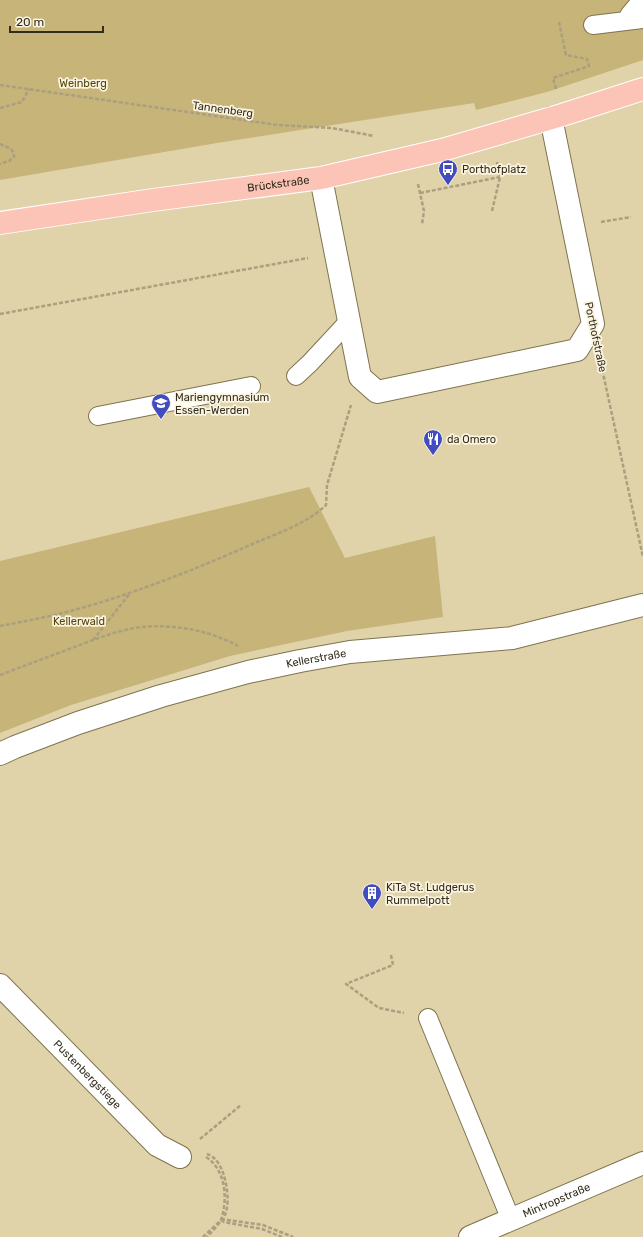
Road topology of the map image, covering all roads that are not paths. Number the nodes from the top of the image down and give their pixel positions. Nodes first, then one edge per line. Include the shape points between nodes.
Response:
1 (642, 0) edge
2 (635, 20) edge
3 (593, 25) dead end
4 (643, 89) edge
5 (552, 118) junction
6 (321, 178) junction
7 (0, 223) edge
8 (349, 321) junction
9 (296, 376) dead end
10 (251, 386) dead end
11 (98, 416) dead end
12 (643, 605) edge
13 (0, 754) edge
14 (0, 985) edge
15 (428, 1018) dead end
16 (180, 1157) road end
17 (643, 1163) edge
18 (511, 1220) junction
19 (470, 1237) edge

1 - 2 lane via 630,14
2 - 3 lane
4 - 5 main road, Brückstraße
5 - 6 main road, Brückstraße via 412,158
5 - 8 street, Porthofstraße via 593,324 577,350 377,392 360,377
6 - 7 main road, Brückstraße
6 - 8 street
8 - 9 lane
10 - 11 lane
12 - 13 street, Kellerstraße via 512,638 350,652 248,672 161,696
14 - 16 street, Pustenbergstiege via 157,1145
15 - 18 lane
17 - 18 street, Mintropstraße
18 - 19 street, Mintropstraße

